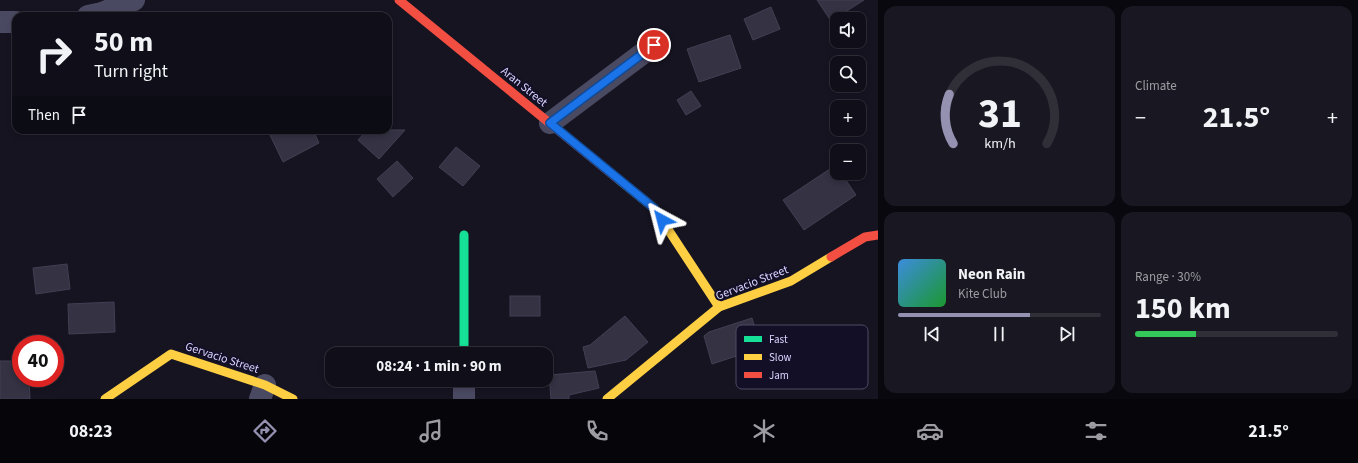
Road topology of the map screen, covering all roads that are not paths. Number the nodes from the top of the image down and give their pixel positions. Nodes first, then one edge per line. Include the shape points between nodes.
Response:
1 (134, 0) edge
2 (399, 0) edge
3 (104, 12) edge
4 (0, 22) edge
5 (12, 22) edge
6 (654, 45) dead end
7 (550, 123) junction
8 (464, 235) dead end
9 (878, 235) edge
10 (719, 307) junction
11 (464, 347) edge
12 (464, 387) edge
13 (262, 392) edge
14 (105, 399) edge
15 (293, 399) edge
16 (464, 399) edge
17 (607, 399) edge

1 - 3 street
2 - 7 street, Aran Street
4 - 5 street
6 - 7 street
7 - 10 street, Aran Street via 654,208
8 - 11 street
9 - 10 street, Gervacio Street via 865,237 791,281
10 - 17 street, Gervacio Street
12 - 16 street
13 - 14 street, Gervacio Street via 171,354
13 - 15 street, Gervacio Street

